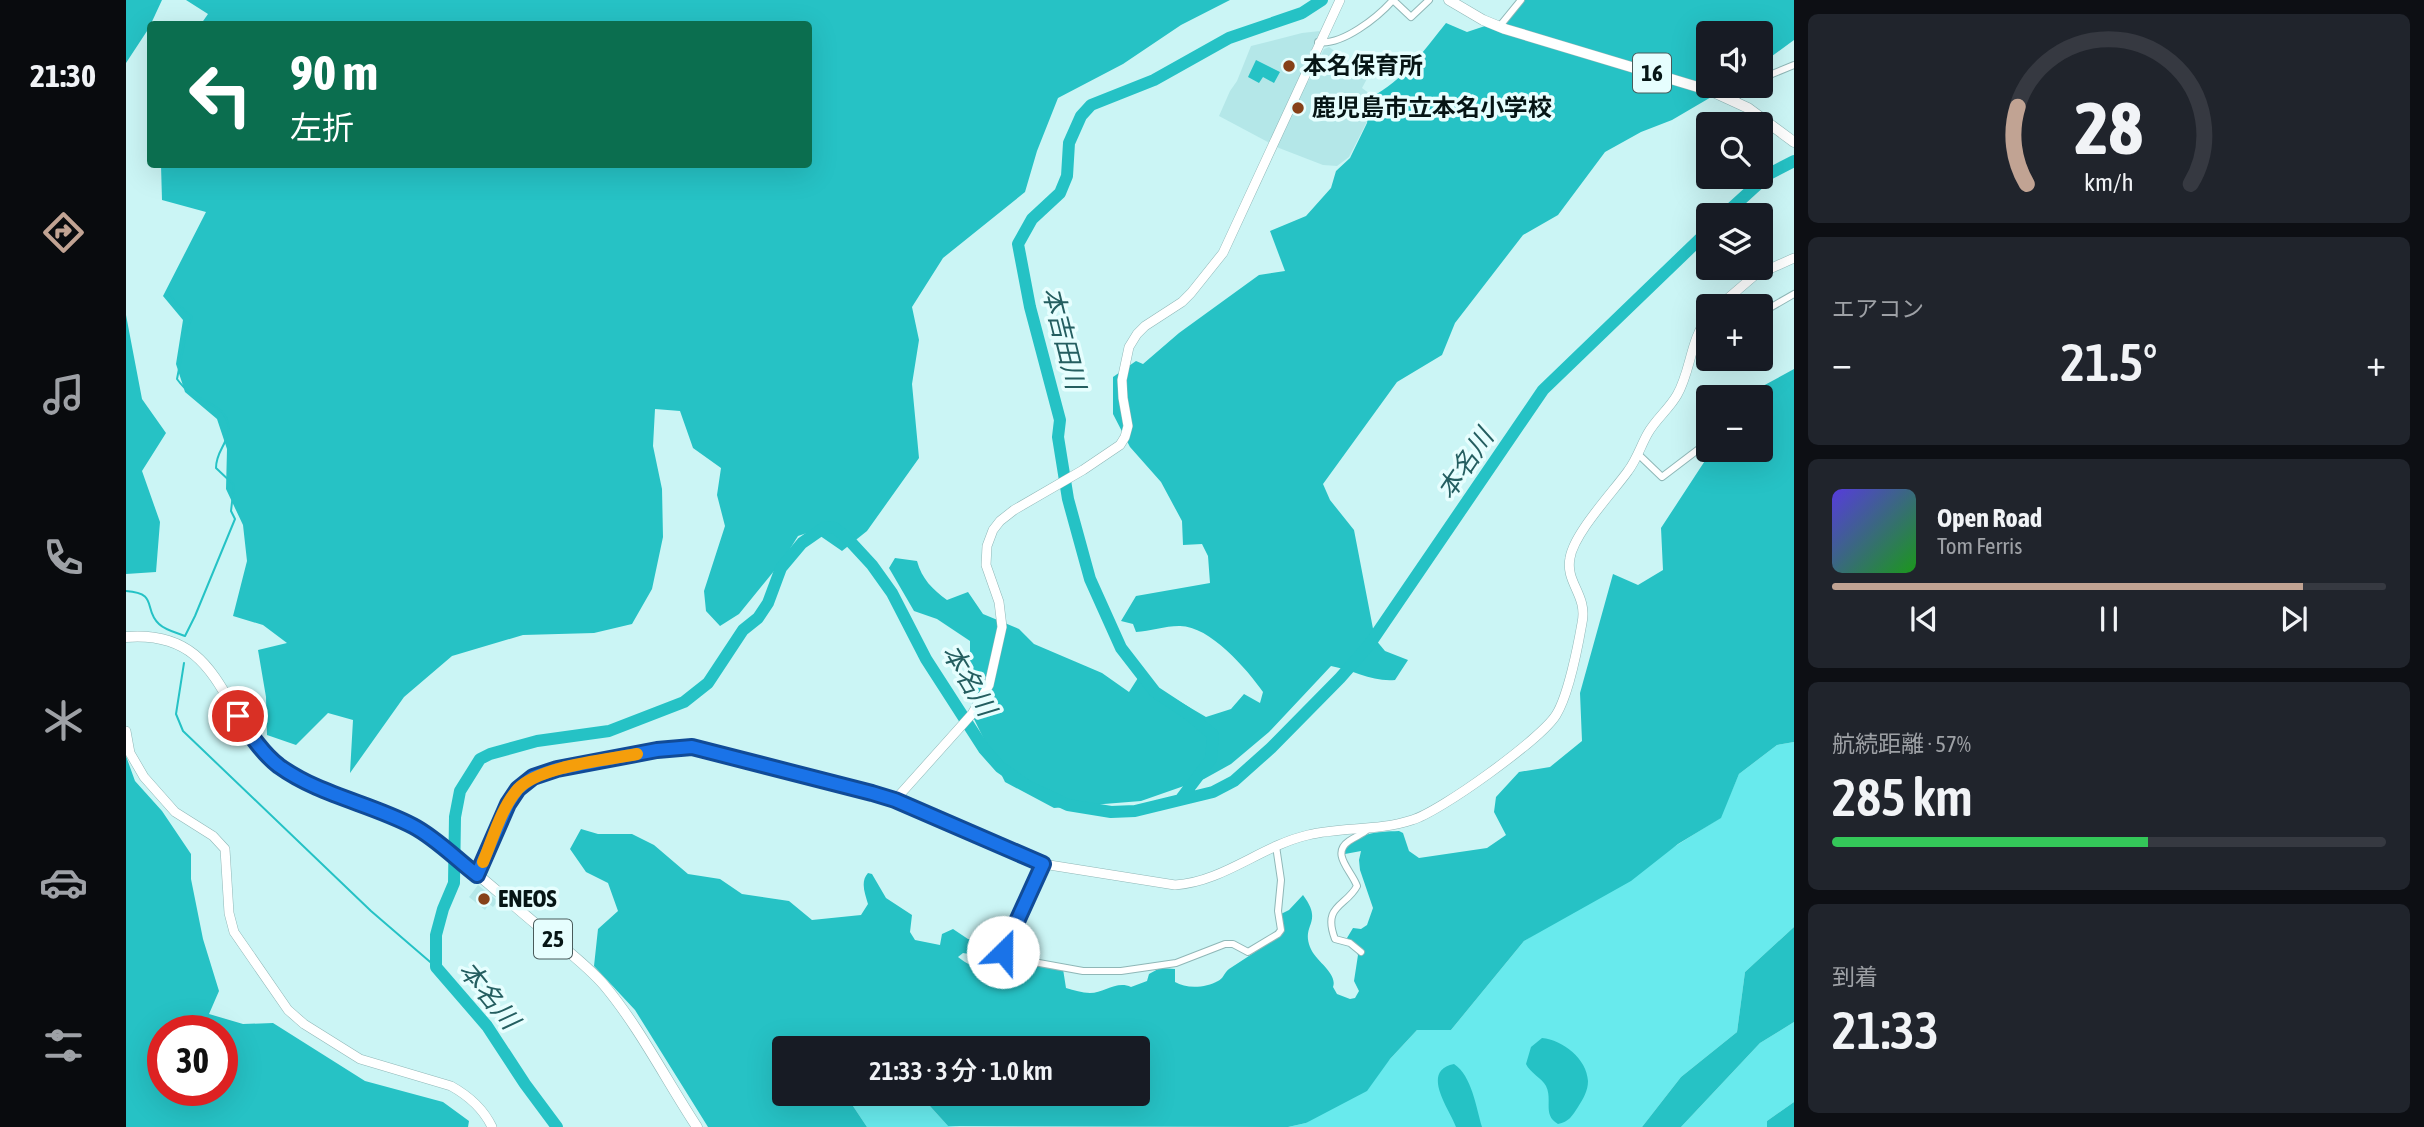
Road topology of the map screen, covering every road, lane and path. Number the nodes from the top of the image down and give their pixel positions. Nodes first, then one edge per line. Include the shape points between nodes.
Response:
1 (1340, 0) edge
2 (1393, 0) edge
3 (1429, 0) edge
4 (1449, 0) edge
5 (1521, 0) edge
6 (1462, 3) edge
7 (1499, 27) junction
8 (1318, 42) junction
9 (1794, 65) edge
10 (1773, 74) edge
11 (1734, 100) joint
12 (1794, 142) edge
13 (1794, 258) edge
14 (1794, 293) edge
15 (1733, 294) edge
16 (1773, 306) edge
17 (1696, 341) edge
18 (1696, 451) edge
19 (1639, 454) junction
20 (126, 637) edge
21 (126, 731) edge
22 (895, 800) junction
23 (1370, 828) junction
24 (1276, 846) junction
25 (1043, 864) junction
26 (477, 875) junction
27 (1361, 952) dead end
28 (492, 1127) edge
29 (697, 1127) edge

1 - 8 street
2 - 3 street via 1410,17
2 - 8 street via 1354,32
4 - 6 main road, 16
5 - 7 street
6 - 7 main road, 16
7 - 11 main road, 16
8 - 22 street via 1223,253 1191,293 1145,326 1129,347 1122,380 1128,426 1120,445 1000,521 989,538 986,565 1002,627 989,685 972,713
9 - 10 street
11 - 12 main road, 16
13 - 15 street via 1754,276
14 - 16 street
17 - 19 street via 1682,386 1648,432
18 - 19 street via 1661,477
19 - 23 street via 1570,555 1570,576 1582,598 1584,615 1565,695 1550,724 1433,812
20 - 26 main road, 25 via 163,639 194,654 216,677 250,734 278,765 313,786 415,827
21 - 28 street via 130,753 144,778 175,812 225,849 234,932 288,1010 360,1059 451,1086 480,1108
22 - 25 street
22 - 26 street via 715,751 692,747 657,750 543,773 524,783 508,804
23 - 24 street via 1319,833
23 - 27 street via 1343,846 1342,861 1357,886 1332,913 1335,939
24 - 25 street via 1189,884 1163,884
24 - 25 street via 1281,880 1278,934 1248,952 1225,944 1176,963 1121,971 1083,971 1006,957 1004,944
26 - 29 main road, 25 via 603,984

